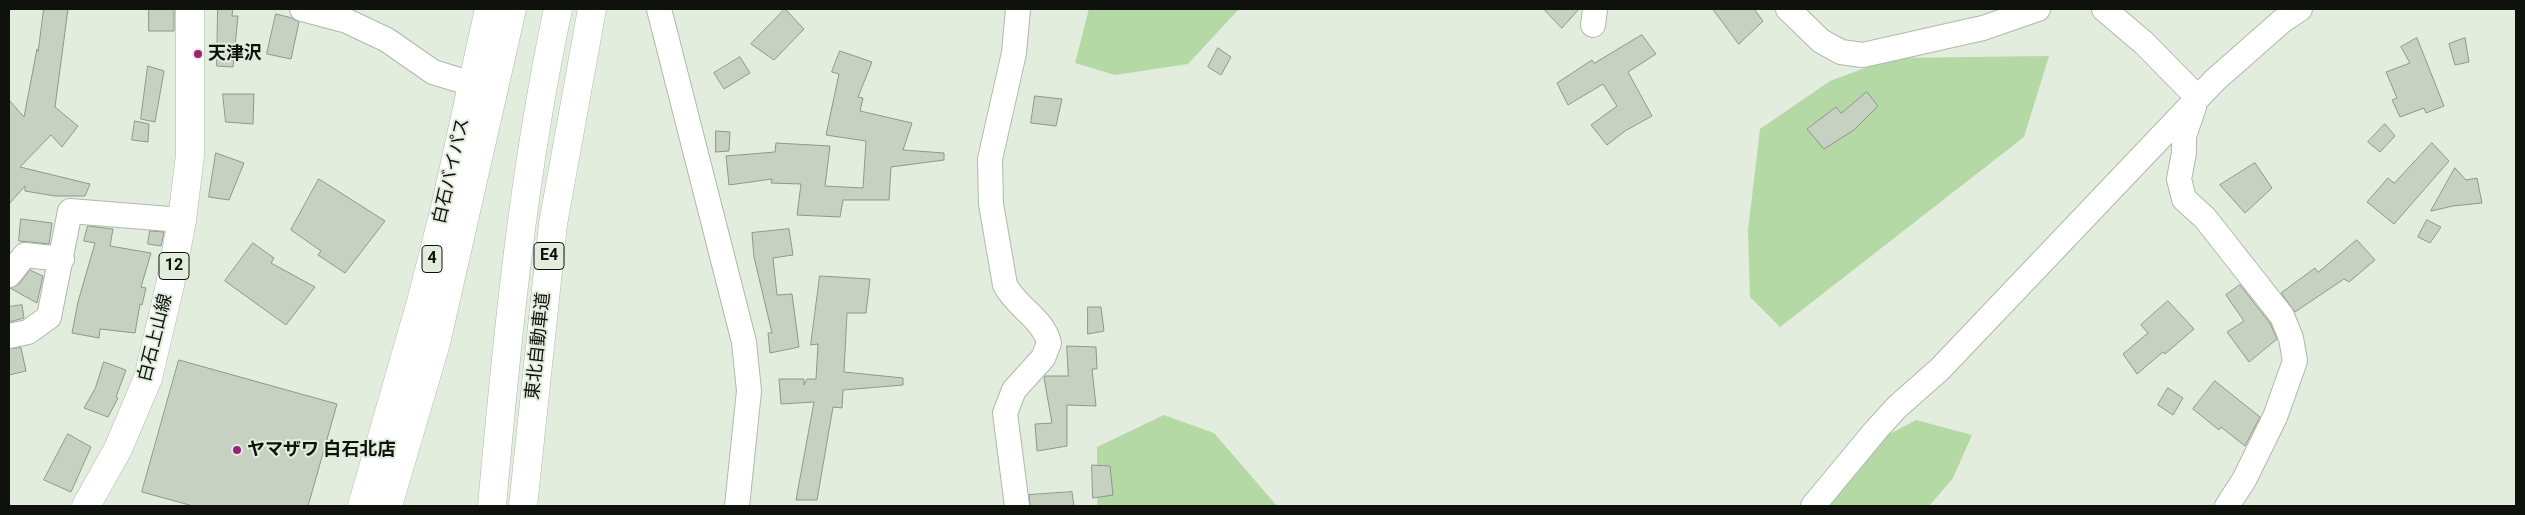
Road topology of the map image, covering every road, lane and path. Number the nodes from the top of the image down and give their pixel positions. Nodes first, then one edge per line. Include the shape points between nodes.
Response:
1 (190, 9) edge
2 (302, 9) edge
3 (489, 9) edge
4 (512, 9) edge
5 (558, 9) edge
6 (592, 9) edge
7 (659, 9) edge
8 (1018, 9) edge
9 (1788, 9) edge
10 (2038, 9) edge
11 (2104, 9) edge
12 (2300, 9) edge
13 (472, 84) junction
14 (2198, 98) junction
15 (182, 220) junction
16 (62, 259) junction
17 (9, 275) edge
18 (9, 336) edge
19 (86, 506) edge
20 (362, 506) edge
21 (388, 506) edge
22 (492, 506) edge
23 (524, 506) edge
24 (737, 506) edge
25 (1017, 506) edge
26 (1813, 506) edge
27 (2227, 506) edge

1 - 15 main road, 白石上山線 / 12 via 190,146
2 - 13 street via 347,20 387,40 433,72
3 - 13 main road, 白石バイパス / 4
4 - 21 main road, 白石バイパス / 4 via 436,343
5 - 22 main road, 東北自動車道 / E4 via 520,223
6 - 23 main road, 東北自動車道 / E4 via 553,224
7 - 24 street via 744,342 749,391
8 - 25 street via 1014,53 992,146 989,191 1005,285 1012,298 1043,328 1049,343 1043,358 1014,390 1005,413
9 - 10 street via 1821,41 1841,52 1863,55 1984,28
11 - 14 street via 2144,43
12 - 14 street via 2240,57
13 - 20 main road, 白石バイパス / 4 via 421,302
14 - 26 street via 1940,370 1897,406
14 - 27 street via 2184,136 2179,179 2184,199 2205,218 2282,316 2291,338 2294,361 2275,417 2244,480
15 - 16 street via 70,211
15 - 19 main road, 白石上山線 / 12 via 148,378 118,448
16 - 17 street via 24,255
16 - 18 street via 49,317 28,332

